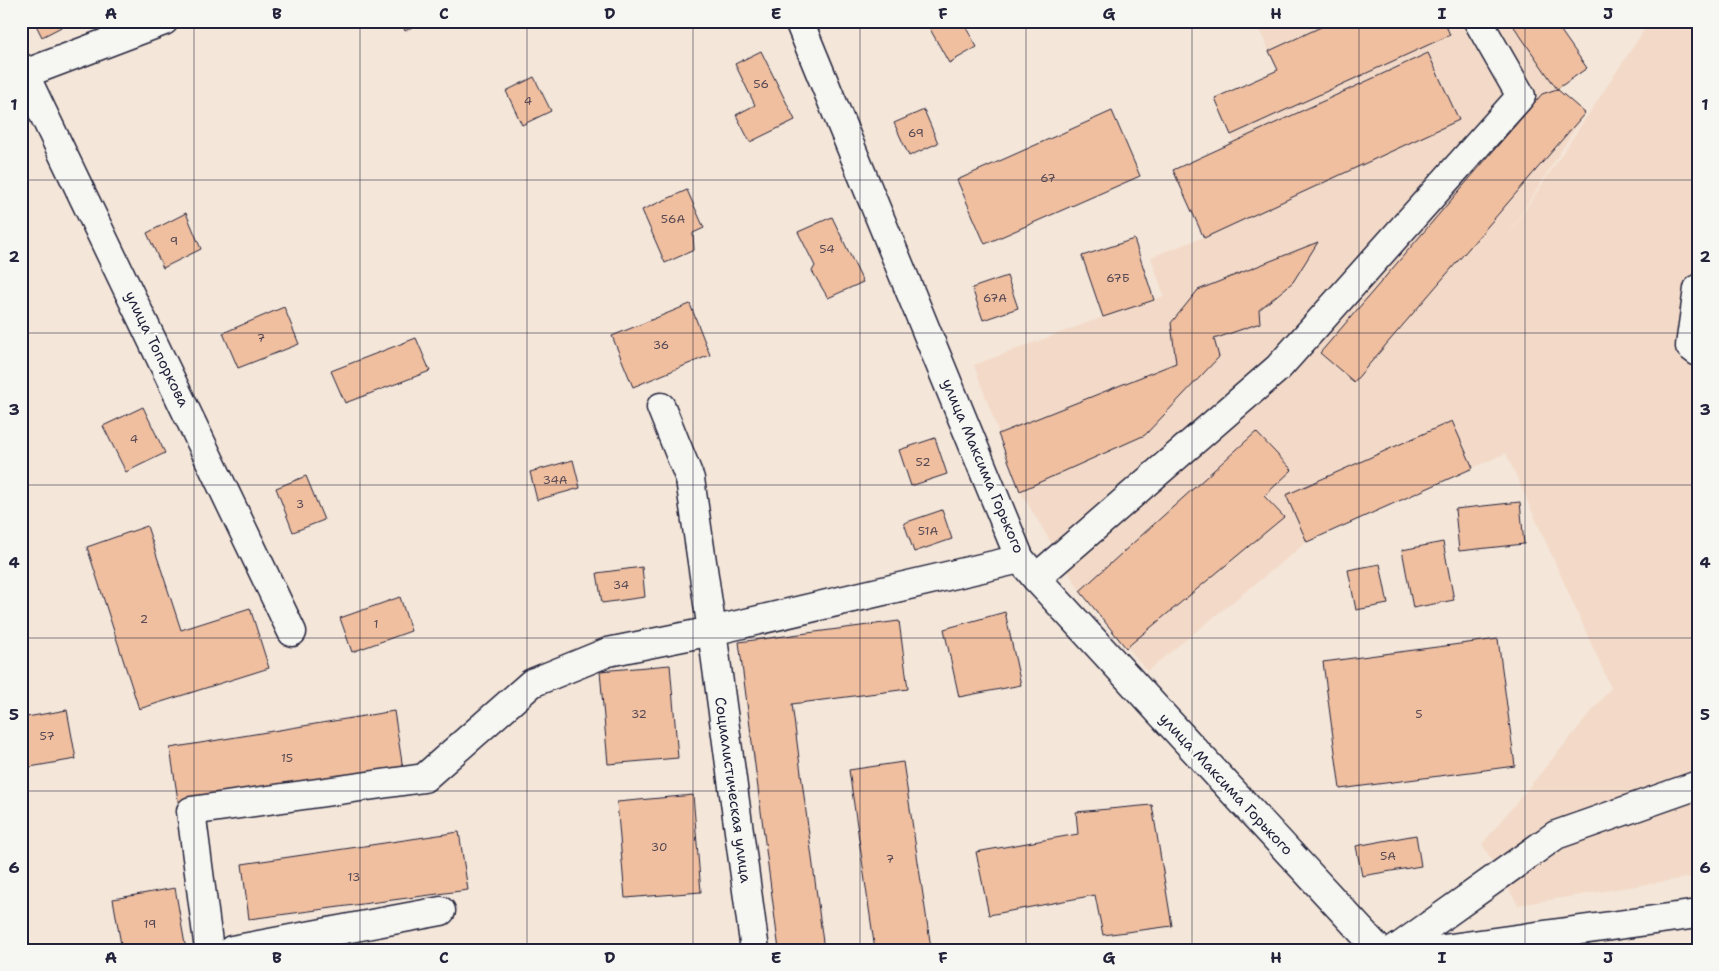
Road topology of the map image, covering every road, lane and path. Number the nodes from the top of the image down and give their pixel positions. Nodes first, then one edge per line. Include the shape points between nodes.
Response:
1 (164, 21) edge
2 (799, 21) edge
3 (1478, 21) edge
4 (23, 70) edge
5 (1698, 289) edge
6 (1698, 352) edge
7 (661, 407) dead end
8 (1028, 568) junction
9 (712, 631) junction
10 (292, 632) dead end
11 (1698, 785) edge
12 (441, 911) dead end
13 (1698, 914) edge
14 (209, 950) edge
15 (232, 950) edge
16 (755, 950) edge
17 (1380, 950) edge
18 (1396, 950) edge
19 (1436, 950) edge

1 - 4 street
2 - 8 street, улица Максима Горького
3 - 8 street via 1521,96 1278,368
4 - 10 street, улица Топоркова
5 - 6 street via 1690,346
7 - 9 street, Социалистическая улица via 690,479
8 - 9 street
8 - 17 street, улица Максима Горького
9 - 14 street via 608,652 532,683 424,778 190,811
9 - 16 street, Социалистическая улица
11 - 18 street via 1556,835
12 - 15 street
13 - 19 street

